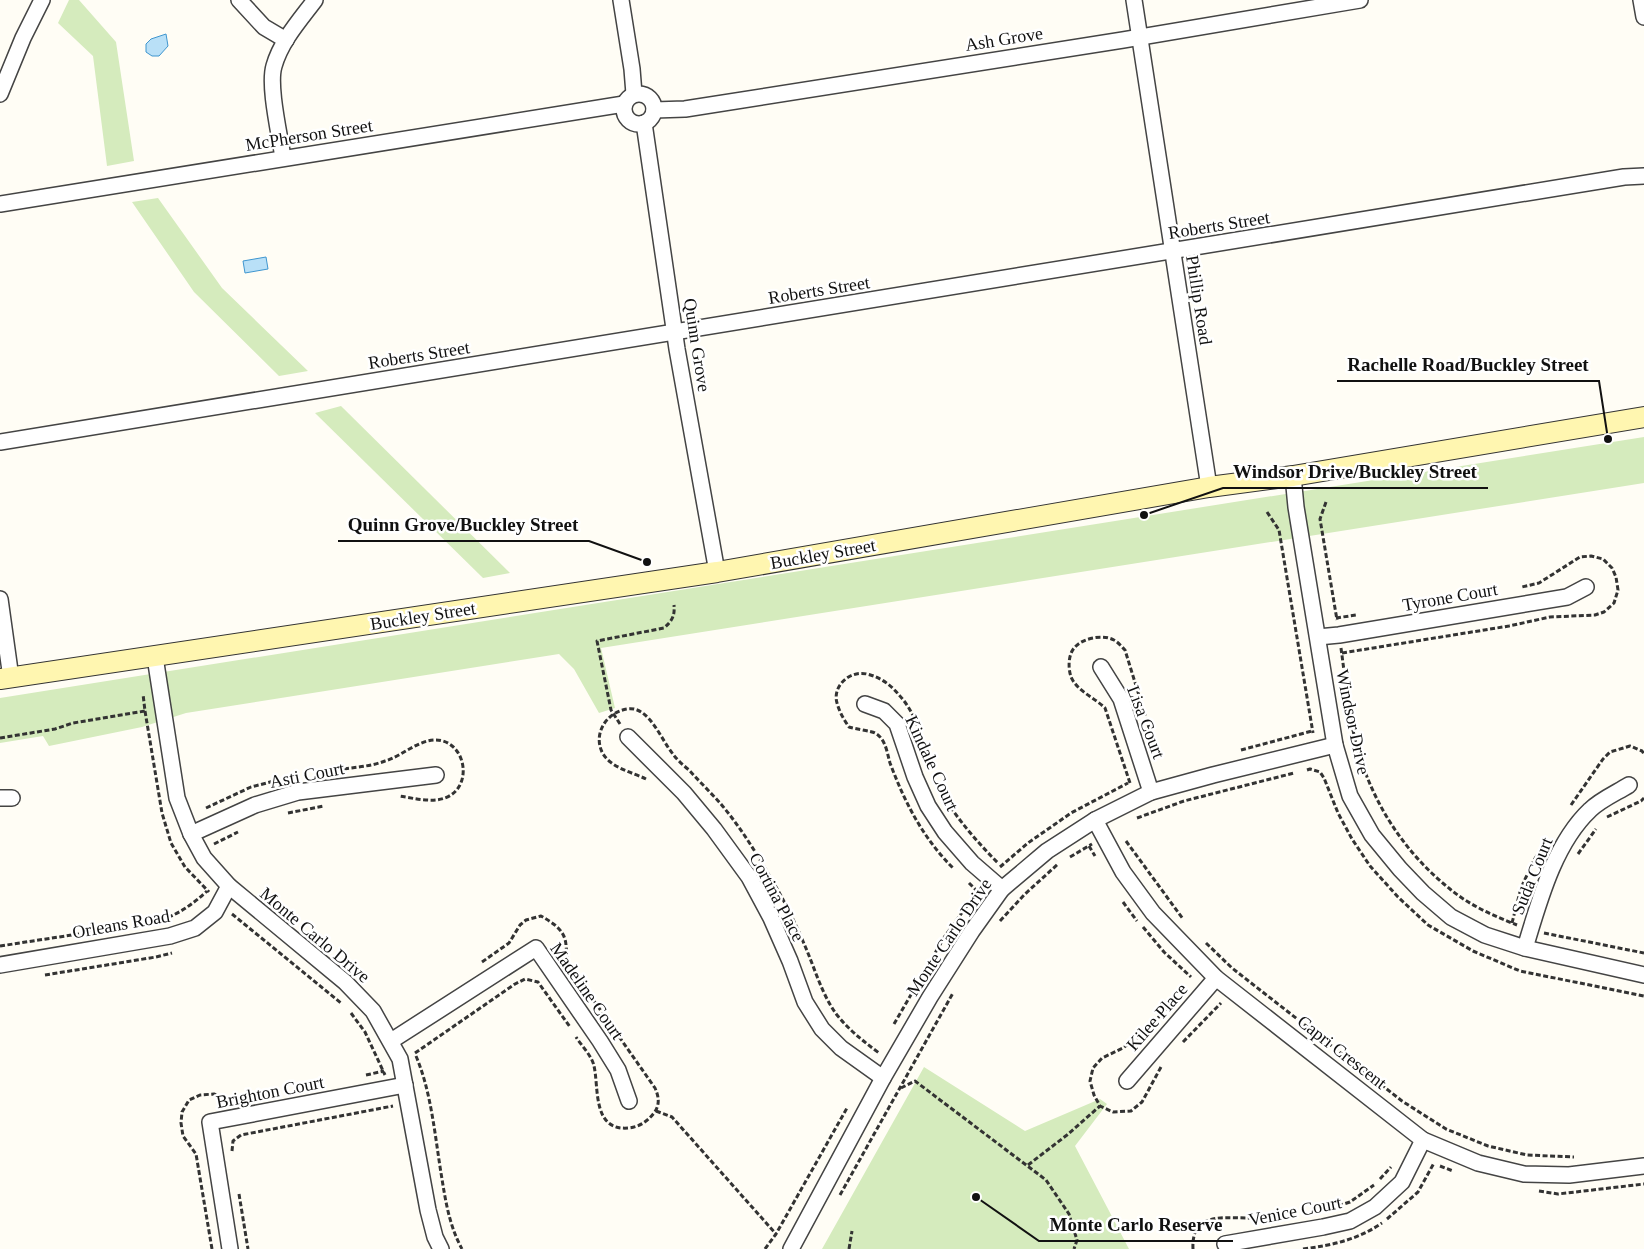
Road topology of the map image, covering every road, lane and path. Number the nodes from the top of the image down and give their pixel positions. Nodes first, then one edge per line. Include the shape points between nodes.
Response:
1 (42, 0) edge
2 (239, 0) edge
3 (315, 0) edge
4 (621, 0) edge
5 (1134, 0) edge
6 (1360, 0) edge
7 (1641, 0) edge
8 (1644, 18) edge
9 (1139, 37) junction
10 (286, 40) junction
11 (0, 94) edge
12 (629, 99) junction
13 (654, 110) junction
14 (644, 123) junction
15 (284, 158) junction
16 (1644, 176) edge
17 (0, 204) edge
18 (1173, 252) junction
19 (675, 332) junction
20 (1644, 417) edge
21 (0, 442) edge
22 (1293, 476) junction
23 (1209, 487) junction
24 (1326, 502) dead end
25 (1267, 512) dead end
26 (717, 572) junction
27 (1586, 587) dead end
28 (0, 599) edge
29 (674, 605) dead end
30 (1339, 635) junction
31 (1318, 637) junction
32 (155, 657) junction
33 (1101, 667) dead end
34 (6, 678) edge
35 (143, 694) dead end
36 (865, 704) dead end
37 (146, 711) junction
38 (614, 715) junction
39 (1312, 731) junction
40 (628, 737) joint
41 (0, 738) edge
42 (1335, 744) junction
43 (1316, 749) junction
44 (1237, 751) dead end
45 (1156, 752) dead end
46 (1320, 772) dead end
47 (436, 775) dead end
48 (652, 784) dead end
49 (1629, 785) dead end
50 (1149, 786) junction
51 (1644, 798) edge
52 (1095, 820) junction
53 (1603, 821) dead end
54 (1598, 826) dead end
55 (191, 834) junction
56 (1122, 836) dead end
57 (1573, 862) dead end
58 (229, 886) junction
59 (1002, 889) junction
60 (207, 891) junction
61 (220, 904) junction
62 (159, 921) dead end
63 (1185, 921) dead end
64 (1549, 926) dead end
65 (103, 930) dead end
66 (1530, 930) junction
67 (1547, 934) junction
68 (1202, 939) dead end
69 (0, 946) edge
70 (1525, 948) junction
71 (1644, 953) edge
72 (0, 965) edge
73 (1644, 975) edge
74 (1216, 978) junction
75 (570, 1028) dead end
76 (575, 1036) dead end
77 (391, 1041) junction
78 (415, 1053) dead end
79 (883, 1078) junction
80 (1127, 1081) dead end
81 (398, 1086) junction
82 (629, 1102) dead end
83 (1100, 1106) dead end
84 (1424, 1140) junction
85 (233, 1155) dead end
86 (1580, 1157) dead end
87 (1396, 1160) dead end
88 (1028, 1165) junction
89 (1644, 1166) edge
90 (239, 1193) dead end
91 (1323, 1211) dead end
92 (1285, 1216) dead end
93 (852, 1231) dead end
94 (776, 1234) dead end
95 (1225, 1244) dead end
96 (230, 1249) edge
97 (248, 1249) edge
98 (441, 1249) edge
99 (791, 1249) edge
100 (848, 1249) edge
101 (1074, 1249) edge
102 (1193, 1249) edge

1 - 11 street
2 - 10 street via 264,27
3 - 10 street
4 - 12 street via 632,69
5 - 9 street, Phillip Road
6 - 9 street, Ash Grove
7 - 8 street
9 - 13 street, Ash Grove via 685,109
9 - 18 street, Phillip Road
10 - 15 street via 273,66 272,85
12 - 13 street via 639,93 648,96
12 - 14 street via 624,113 627,118 635,123
12 - 15 street, McPherson Street
13 - 14 street via 650,120
14 - 19 street, Quinn Grove
15 - 17 street, McPherson Street
16 - 18 street, Roberts Street
18 - 19 street, Roberts Street
18 - 23 street, Phillip Road
19 - 21 street, Roberts Street
19 - 26 street, Quinn Grove
20 - 22 main road, Buckley Street
22 - 23 main road, Buckley Street
22 - 31 street, Windsor Drive
23 - 26 main road, Buckley Street
24 - 30 path via 1320,519
25 - 39 path via 1279,530
26 - 32 main road, Buckley Street
27 - 30 street, Tyrone Court via 1567,597
28 - 34 street
29 - 38 path via 674,613 664,628 597,641
30 - 31 street, Tyrone Court
30 - 66 path via 1354,734 1364,772 1398,836 1451,890 1481,909
31 - 42 street, Windsor Drive
32 - 34 main road, Buckley Street
32 - 55 street, Monte Carlo Drive via 177,798
33 - 50 street, Lisa Court via 1121,699
35 - 37 path
36 - 59 street, Kindale Court via 884,711 897,724 928,806 972,863
37 - 41 path
37 - 60 path via 162,813 171,843 185,867
38 - 40 path
38 - 48 path via 605,722 600,733 603,752 609,761
39 - 43 path
39 - 44 path
40 - 79 street, Cortina Place via 684,793 748,877 771,918 804,1002 822,1029
42 - 43 street, Monte Carlo Drive
42 - 70 street, Windsor Drive via 1350,796 1372,835 1400,869 1451,917 1485,935
43 - 46 path
43 - 50 street, Monte Carlo Drive
45 - 50 path via 1125,650 1116,640 1106,637 1095,637 1073,648 1069,660 1071,677 1081,690 1105,708 1128,783
47 - 55 street, Asti Court via 298,792 255,805
49 - 66 street, Suda Court via 1590,810 1568,838 1546,882
50 - 52 street, Monte Carlo Drive
51 - 53 path
52 - 59 street, Monte Carlo Drive via 1047,851
52 - 74 street, Capri Crescent via 1123,872 1153,913
54 - 57 path
55 - 58 street, Monte Carlo Drive via 204,858
56 - 63 path
58 - 61 street, Orleans Road
58 - 77 street, Monte Carlo Drive via 345,982 373,1010
59 - 79 street, Monte Carlo Drive via 940,980
60 - 61 path
60 - 62 path via 191,905
61 - 72 street, Orleans Road via 216,912 195,928 170,936
61 - 81 path via 347,1008
64 - 67 path
65 - 69 path
66 - 67 path
66 - 70 street, Suda Court
67 - 71 path
68 - 86 path via 1232,968 1402,1101 1446,1129 1488,1146 1527,1155
70 - 73 street, Windsor Drive
74 - 80 street, Kilee Place
74 - 84 street, Capri Crescent
75 - 78 path via 538,982 526,979
76 - 94 path via 594,1064 597,1098 603,1116 611,1124 621,1129 641,1125 656,1111 672,1117
77 - 81 street, Monte Carlo Drive via 400,1059
77 - 82 street, Madeline Court via 536,948 618,1070
79 - 88 path via 900,1088 915,1082
79 - 99 street, Monte Carlo Drive
81 - 85 path via 393,1106 242,1135 233,1141
81 - 96 street, Brighton Court via 210,1122
81 - 98 street, Monte Carlo Drive via 435,1237
83 - 88 path
84 - 89 street, Capri Crescent via 1478,1163 1524,1174 1569,1175
84 - 95 street, Venice Court via 1402,1182 1375,1207 1350,1221
87 - 91 path via 1376,1184 1350,1202
88 - 101 path via 1046,1180 1069,1214 1077,1240
90 - 97 path
92 - 102 path via 1213,1218 1201,1223 1194,1234
93 - 100 path

